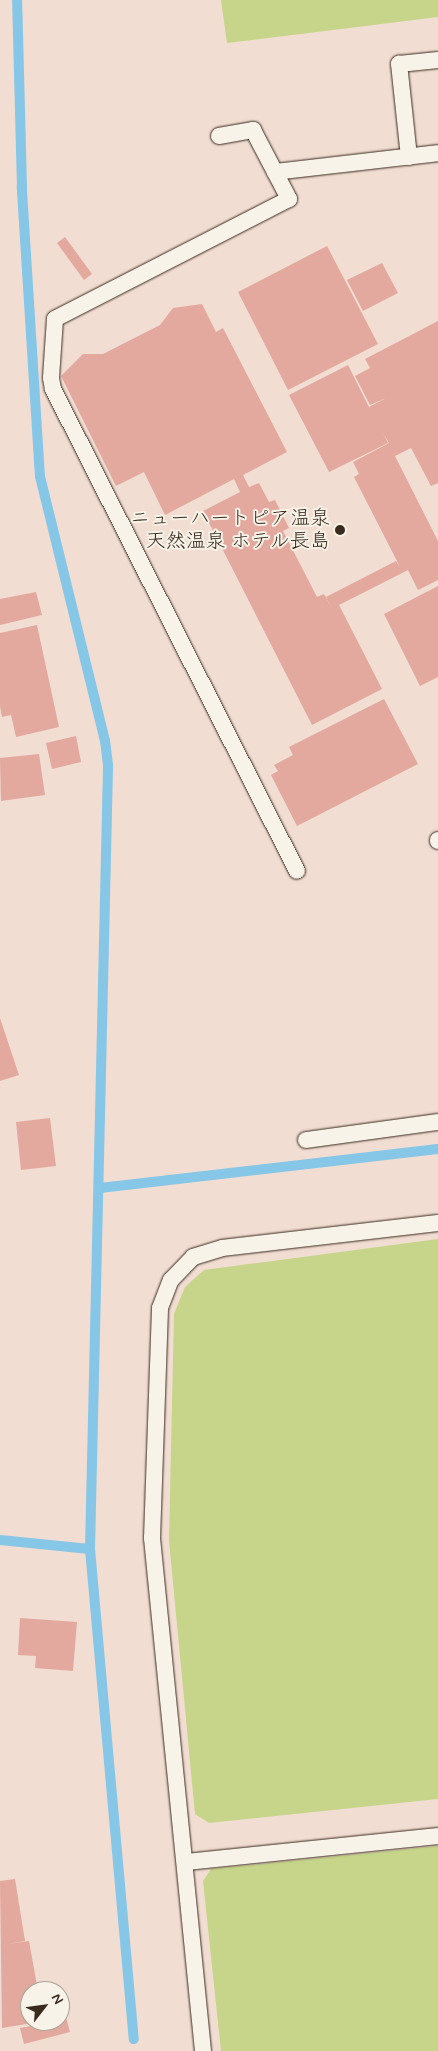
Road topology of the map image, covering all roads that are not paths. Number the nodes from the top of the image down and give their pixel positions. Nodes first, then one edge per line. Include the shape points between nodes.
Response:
1 (438, 60) edge
2 (219, 136) dead end
3 (438, 153) edge
4 (409, 157) junction
5 (275, 172) junction
6 (297, 871) dead end
7 (438, 1122) edge
8 (306, 1140) dead end
9 (438, 1223) edge
10 (438, 1836) edge
11 (187, 1862) junction
12 (203, 2051) edge

1 - 4 lane via 399,64
2 - 5 lane via 253,130
3 - 4 lane
4 - 5 lane
5 - 6 lane via 289,199 56,319 51,378 53,389
7 - 8 lane
9 - 11 lane via 222,1248 193,1258 171,1280 160,1308 152,1538
10 - 11 lane
11 - 12 lane

